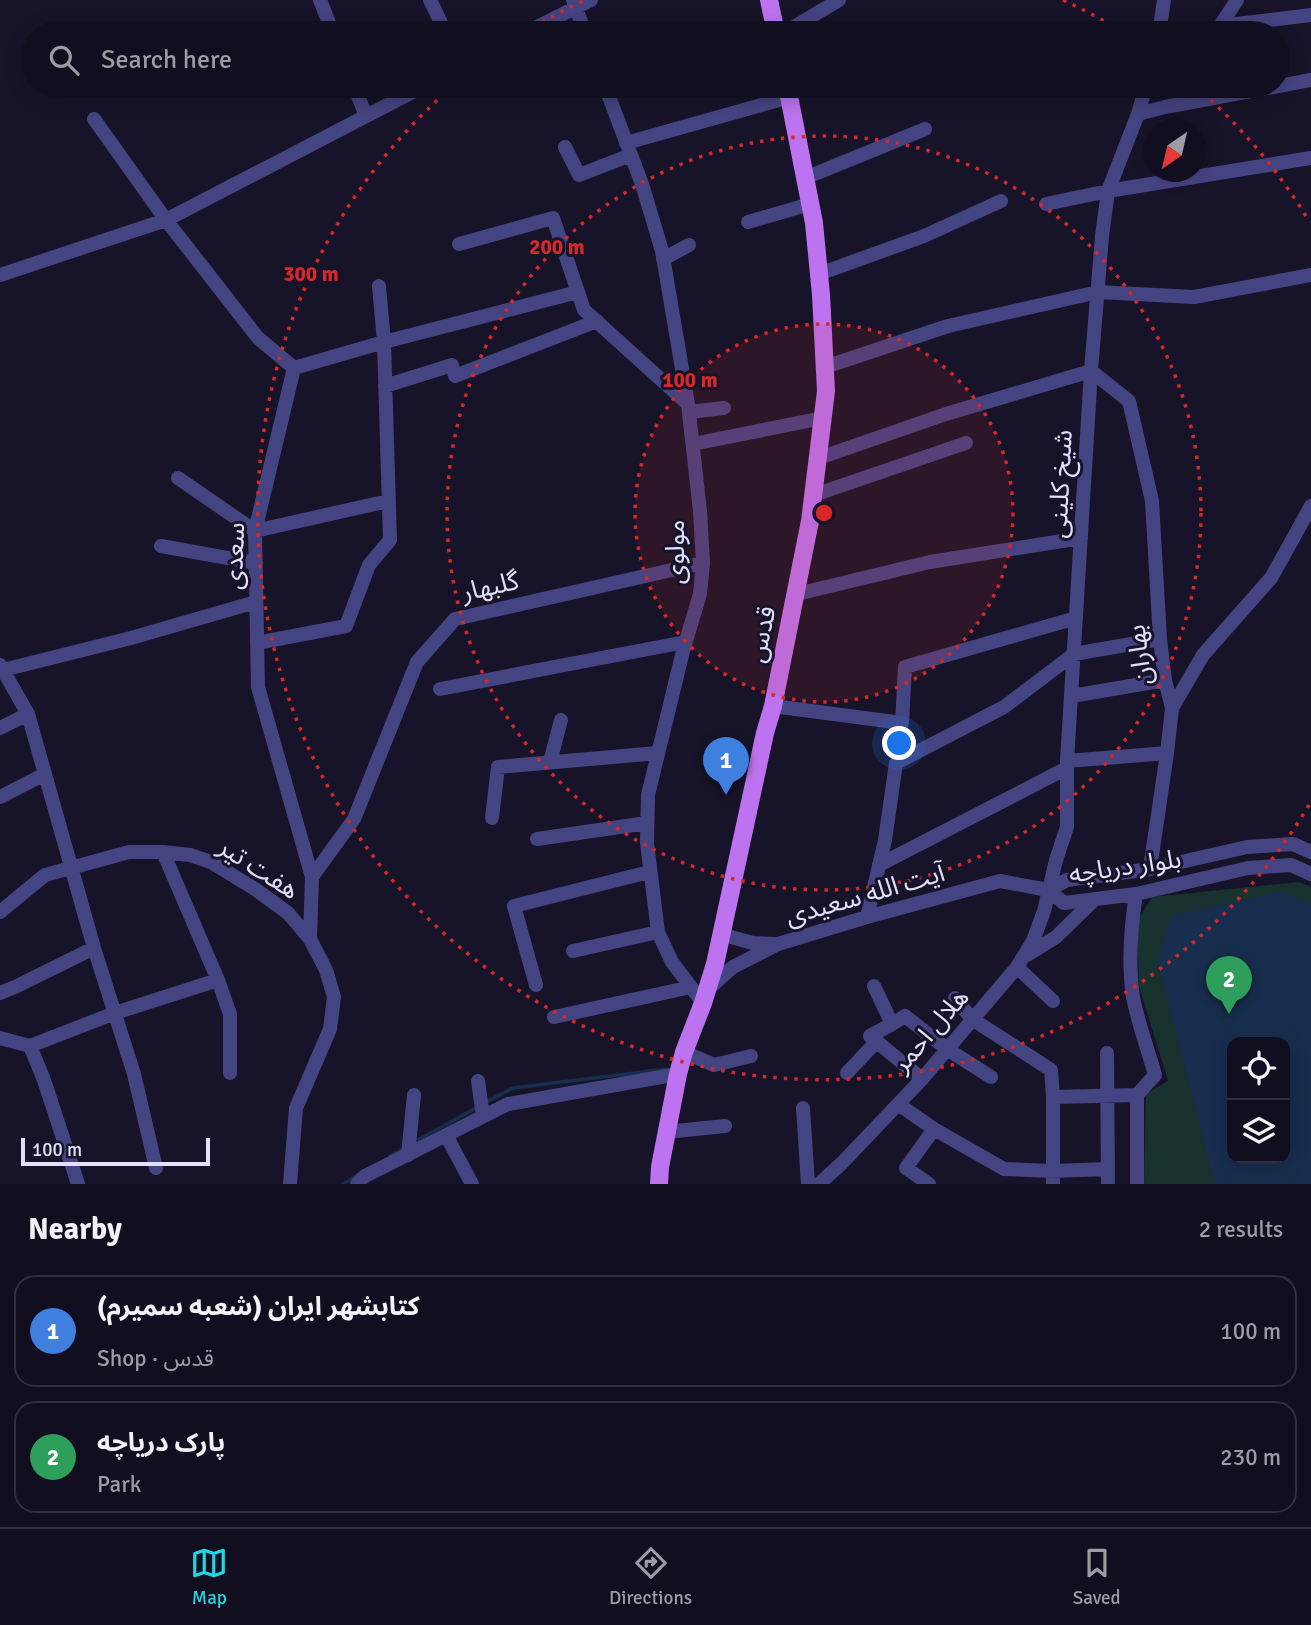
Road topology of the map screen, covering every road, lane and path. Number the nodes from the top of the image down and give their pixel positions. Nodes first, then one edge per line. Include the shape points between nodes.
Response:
1 (320, 0) edge
2 (430, 0) edge
3 (591, 0) edge
4 (769, 0) edge
5 (839, 0) edge
6 (1164, 0) edge
7 (1237, 0) edge
8 (574, 4) edge
9 (1311, 15) edge
10 (328, 21) edge
11 (440, 21) edge
12 (545, 21) edge
13 (580, 21) edge
14 (773, 21) edge
15 (803, 21) edge
16 (1161, 21) edge
17 (1222, 21) edge
18 (1273, 21) edge
19 (1311, 80) edge
20 (1290, 84) edge
21 (359, 98) edge
22 (401, 98) edge
23 (609, 98) edge
24 (772, 98) edge
25 (790, 98) edge
26 (1143, 98) edge
27 (1214, 98) edge
28 (1138, 114) junction
29 (366, 116) junction
30 (94, 119) dead end
31 (925, 129) dead end
32 (565, 147) dead end
33 (629, 149) junction
34 (1311, 159) edge
35 (805, 178) junction
36 (1108, 191) junction
37 (1001, 201) dead end
38 (810, 204) junction
39 (1046, 204) dead end
40 (166, 220) junction
41 (748, 222) dead end
42 (459, 244) dead end
43 (689, 245) dead end
44 (663, 259) junction
45 (819, 274) junction
46 (0, 275) edge
47 (1311, 275) edge
48 (379, 286) dead end
49 (578, 292) junction
50 (1098, 292) junction
51 (597, 321) junction
52 (384, 342) junction
53 (825, 367) junction
54 (295, 368) junction
55 (1091, 371) junction
56 (385, 386) junction
57 (689, 408) junction
58 (723, 408) dead end
59 (823, 418) junction
60 (966, 443) dead end
61 (692, 444) junction
62 (819, 458) junction
63 (178, 478) dead end
64 (814, 495) junction
65 (388, 501) junction
66 (1311, 506) edge
67 (255, 531) junction
68 (1082, 538) junction
69 (161, 546) dead end
70 (256, 563) junction
71 (704, 563) junction
72 (797, 594) junction
73 (256, 602) junction
74 (1076, 618) junction
75 (1160, 639) junction
76 (685, 642) junction
77 (257, 643) junction
78 (1074, 654) junction
79 (1, 668) edge
80 (1165, 680) junction
81 (440, 689) dead end
82 (1072, 696) junction
83 (773, 706) junction
84 (1172, 708) junction
85 (28, 714) junction
86 (561, 720) dead end
87 (0, 728) edge
88 (658, 753) junction
89 (1167, 753) junction
90 (550, 762) junction
91 (1067, 764) junction
92 (45, 774) junction
93 (0, 797) edge
94 (492, 818) dead end
95 (647, 823) junction
96 (537, 839) dead end
97 (163, 852) junction
98 (1311, 852) edge
99 (879, 865) junction
100 (71, 868) junction
101 (1150, 869) junction
102 (649, 872) junction
103 (1311, 874) edge
104 (312, 877) junction
105 (1048, 890) junction
106 (1136, 894) junction
107 (1095, 899) junction
108 (0, 912) edge
109 (867, 917) junction
110 (658, 932) junction
111 (720, 934) junction
112 (310, 939) junction
113 (778, 944) junction
114 (94, 948) junction
115 (573, 951) dead end
116 (1020, 962) junction
117 (218, 980) junction
118 (536, 985) dead end
119 (874, 986) dead end
120 (0, 993) edge
121 (700, 993) junction
122 (955, 998) dead end
123 (1053, 1001) dead end
124 (114, 1013) junction
125 (554, 1017) dead end
126 (972, 1019) junction
127 (892, 1024) junction
128 (0, 1038) edge
129 (877, 1041) junction
130 (30, 1046) junction
131 (947, 1049) junction
132 (684, 1052) junction
133 (1107, 1053) dead end
134 (751, 1056) dead end
135 (230, 1073) dead end
136 (847, 1073) dead end
137 (678, 1074) junction
138 (991, 1077) dead end
139 (922, 1079) junction
140 (478, 1082) dead end
141 (414, 1094) dead end
142 (1137, 1094) junction
143 (1108, 1095) junction
144 (1053, 1097) junction
145 (898, 1104) junction
146 (482, 1108) junction
147 (803, 1108) dead end
148 (725, 1126) dead end
149 (933, 1129) junction
150 (666, 1132) junction
151 (446, 1135) junction
152 (408, 1148) junction
153 (156, 1168) dead end
154 (1108, 1169) junction
155 (1053, 1178) edge
156 (78, 1184) edge
157 (290, 1184) edge
158 (357, 1184) edge
159 (472, 1184) edge
160 (659, 1184) edge
161 (808, 1184) edge
162 (820, 1184) edge
163 (929, 1184) edge
164 (1108, 1184) edge
165 (1137, 1184) edge

1 - 10 street
2 - 11 street
3 - 8 street
4 - 14 main road
5 - 15 street
6 - 16 street
7 - 17 street
8 - 12 street
8 - 13 street
9 - 18 street
19 - 20 street
21 - 29 street
22 - 29 street
23 - 33 street, مولوی
24 - 33 street
25 - 35 main road, قدس
26 - 28 street, شیخ کلینی
27 - 28 street
28 - 36 street, شیخ کلینی
29 - 40 street
30 - 40 street
31 - 35 street
32 - 33 street via 579,175
33 - 44 street, مولوی
34 - 36 street
35 - 38 main road, قدس
36 - 39 street
36 - 50 street, شیخ کلینی
37 - 45 street via 924,236
38 - 41 street
38 - 45 main road, قدس
40 - 46 street
40 - 54 street via 258,338
42 - 49 street via 552,218
43 - 44 street
44 - 57 street, مولوی
45 - 53 main road, قدس
47 - 50 street via 1194,297
48 - 52 street
49 - 51 street via 584,310
49 - 52 street
50 - 53 street via 948,326
50 - 55 street, شیخ کلینی
51 - 56 street via 455,376 452,365
51 - 57 street
52 - 54 street
52 - 56 street
53 - 59 main road, قدس
54 - 67 street, سعدی
55 - 62 street
55 - 68 street, شیخ کلینی
55 - 75 street, بهاران via 1129,401 1152,501
56 - 65 street
57 - 58 street
57 - 61 street, مولوی
59 - 61 street
59 - 62 main road, قدس
60 - 64 street
61 - 71 street, مولوی
62 - 64 main road, قدس
63 - 67 street
64 - 72 main road, قدس
65 - 67 street
65 - 77 street via 390,540 369,565 346,626
66 - 84 street, بهاران via 1271,578 1203,654
67 - 70 street, سعدی
68 - 72 street via 930,562
68 - 74 street, شیخ کلینی
69 - 70 street
70 - 73 street, سعدی
71 - 76 street, مولوی
71 - 104 street, گلبهار via 455,618 417,662 354,819
72 - 83 main road, قدس
73 - 77 street, سعدی
73 - 79 street via 131,638
74 - 78 street, شیخ کلینی
74 - 83 street via 905,667 902,723
75 - 78 street
75 - 80 street, بهاران
76 - 81 street
76 - 88 street, مولوی
77 - 104 street, سعدی via 258,687
78 - 82 street, شیخ کلینی
78 - 99 street via 1004,707 896,764
79 - 85 street
80 - 82 street
80 - 84 street, بهاران
82 - 91 street, شیخ کلینی
83 - 111 main road, قدس
84 - 89 street
85 - 87 street
85 - 92 street
86 - 90 street
88 - 90 street
88 - 95 street, مولوی
89 - 91 street
89 - 101 street
90 - 94 street via 498,767
91 - 99 street
91 - 105 street, شیخ کلینی via 1067,827
92 - 93 street
92 - 100 street
95 - 96 street
95 - 102 street, مولوی
97 - 100 street, هفت تیر via 129,852
97 - 112 street, هفت تیر via 211,862 288,913
97 - 117 street
98 - 101 street, بلوار دریاچه via 1293,845 1247,847
99 - 109 street
100 - 108 street, هفت تیر via 45,875
100 - 114 street
101 - 105 street, بلوار دریاچه via 1067,880
102 - 110 street, مولوی
102 - 118 street via 514,906
103 - 106 street, بلوار دریاچه via 1291,865 1248,869
104 - 112 street, سعدی
105 - 107 street, بلوار دریاچه via 1064,903
105 - 109 street, آیت الله سعیدی via 1000,881
105 - 116 street, هلال احمر via 1033,942
106 - 107 street, بلوار دریاچه
106 - 142 street via 1133,996 1155,1075
107 - 116 street via 1056,937
109 - 113 street, آیت الله سعیدی
110 - 115 street
110 - 121 street, مولوی via 672,962
111 - 113 street
111 - 121 main road, قدس via 715,964
112 - 157 street, هفت تیر via 334,997 330,1029 296,1108
113 - 121 street, آیت الله سعیدی via 733,967
114 - 120 street
114 - 124 street
116 - 123 street
116 - 126 street, هلال احمر
117 - 124 street
117 - 135 street via 230,1014
119 - 127 street
121 - 125 street
121 - 132 main road, قدس
122 - 126 street
124 - 130 street
124 - 153 street
126 - 131 street, هلال احمر
126 - 144 street via 1051,1070
127 - 129 street via 870,1036
127 - 131 street via 905,1016
128 - 130 street
129 - 136 street
129 - 139 street
130 - 156 street
131 - 138 street
131 - 139 street, هلال احمر
132 - 134 street via 714,1065
132 - 137 main road, قدس
133 - 143 street
137 - 146 street
137 - 150 main road, قدس
139 - 145 street, هلال احمر
140 - 146 street
141 - 152 street
142 - 143 street
142 - 165 street
143 - 144 street
143 - 154 street
144 - 155 street
145 - 149 street
145 - 162 street, هلال احمر
146 - 151 street
147 - 161 street
148 - 150 street
149 - 155 street via 1004,1169
149 - 163 street via 906,1168
150 - 160 main road, قدس
151 - 152 street
151 - 159 street
152 - 158 street
154 - 155 street
154 - 164 street

